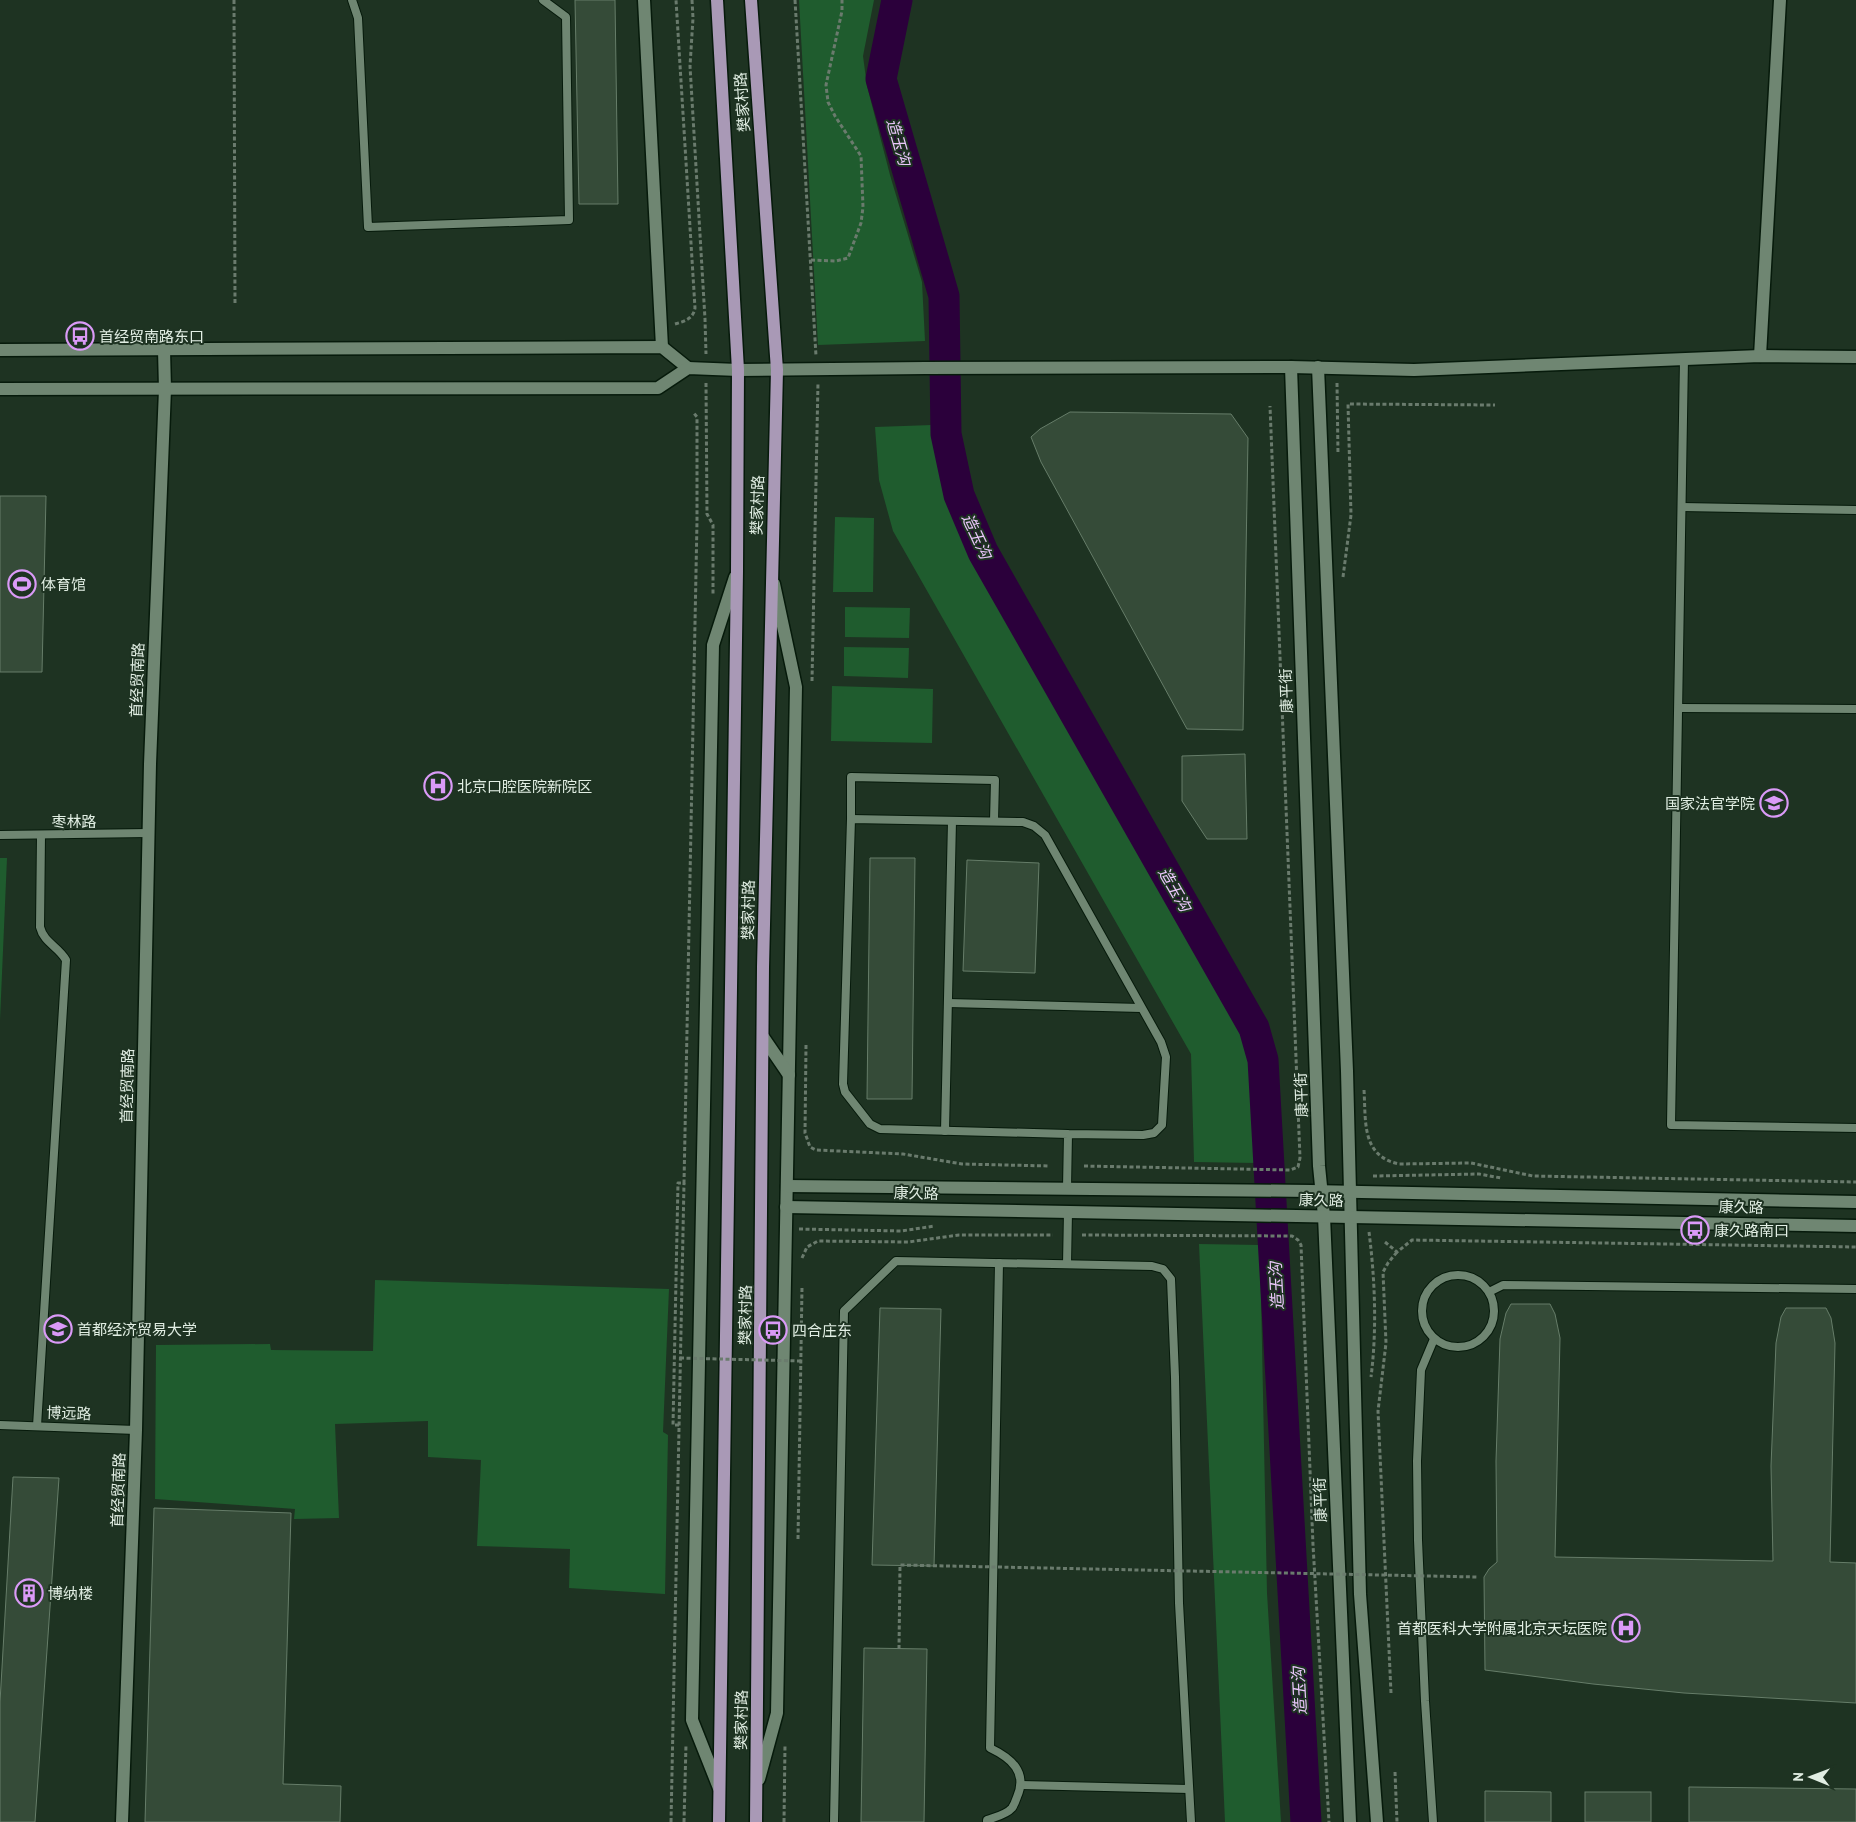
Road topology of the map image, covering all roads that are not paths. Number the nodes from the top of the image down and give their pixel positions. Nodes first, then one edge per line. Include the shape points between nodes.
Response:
1 (352, 0) edge
2 (543, 0) edge
3 (644, 0) edge
4 (717, 0) edge
5 (751, 0) edge
6 (1780, 0) edge
7 (662, 347) junction
8 (0, 350) edge
9 (164, 350) junction
10 (1760, 356) junction
11 (1856, 357) edge
12 (1684, 359) junction
13 (1291, 367) junction
14 (688, 368) junction
15 (1318, 368) junction
16 (738, 370) junction
17 (777, 370) junction
18 (0, 389) edge
19 (165, 389) junction
20 (1682, 507) junction
21 (1856, 510) edge
22 (771, 570) junction
23 (737, 571) junction
24 (1678, 708) junction
25 (1856, 709) edge
26 (851, 819) junction
27 (952, 821) junction
28 (994, 821) junction
29 (148, 833) junction
30 (0, 835) edge
31 (41, 835) junction
32 (948, 1003) junction
33 (1141, 1008) junction
34 (763, 1037) junction
35 (789, 1075) junction
36 (1856, 1128) edge
37 (945, 1130) junction
38 (1068, 1134) junction
39 (787, 1186) junction
40 (838, 1187) junction
41 (1067, 1188) junction
42 (1322, 1191) junction
43 (1350, 1192) junction
44 (1856, 1202) edge
45 (786, 1207) junction
46 (838, 1208) junction
47 (1068, 1212) junction
48 (1324, 1216) junction
49 (1350, 1216) junction
50 (1856, 1226) edge
51 (999, 1263) junction
52 (1066, 1264) junction
53 (1856, 1289) edge
54 (1489, 1292) junction
55 (1434, 1339) junction
56 (0, 1424) edge
57 (37, 1426) junction
58 (136, 1430) junction
59 (1022, 1785) junction
60 (757, 1787) junction
61 (719, 1788) junction
62 (1189, 1789) junction
63 (122, 1822) edge
64 (718, 1822) edge
65 (756, 1822) edge
66 (834, 1822) edge
67 (987, 1822) edge
68 (1191, 1822) edge
69 (1350, 1822) edge
70 (1376, 1822) edge
71 (1433, 1822) edge

1 - 2 lane via 358,18 368,227 568,220 566,17
3 - 7 street
4 - 16 main road, 樊家村路
5 - 17 main road, 樊家村路
6 - 10 street
7 - 9 street
7 - 14 street
8 - 9 street
9 - 19 street, 首经贸南路
10 - 11 street
10 - 12 street
12 - 15 street via 1414,370
12 - 20 lane
13 - 15 street
13 - 17 street
13 - 42 street, 康平街
14 - 16 street
14 - 19 street via 658,388
15 - 43 street
16 - 17 street
16 - 23 main road, 樊家村路
17 - 22 main road, 樊家村路
18 - 19 street
19 - 29 street, 首经贸南路
20 - 21 lane
20 - 24 lane
22 - 34 main road, 樊家村路
22 - 35 street via 796,688
23 - 61 main road, 樊家村路
23 - 61 street via 713,645 692,1720
24 - 25 lane
24 - 36 lane via 1671,1125
26 - 27 lane
26 - 28 lane via 851,777 995,780
26 - 37 lane via 843,1084 870,1124 880,1129
27 - 28 lane
27 - 32 lane
28 - 33 lane via 1023,822 1044,835
29 - 31 lane, 枣林路
29 - 58 street, 首经贸南路
30 - 31 lane, 枣林路
31 - 57 lane via 42,936 66,960
32 - 33 lane
32 - 37 lane
33 - 38 lane via 1166,1057 1162,1125 1154,1133 1143,1135
34 - 35 street
34 - 60 main road, 樊家村路
35 - 39 street
37 - 38 lane
38 - 41 lane
39 - 40 street, 康久路
39 - 45 street
40 - 41 street, 康久路
40 - 46 street
41 - 42 street, 康久路
42 - 43 street, 康久路
42 - 48 street, 康平街
43 - 44 street, 康久路
43 - 49 street
45 - 46 street, 康久路
45 - 60 street via 777,1713
46 - 47 street, 康久路
47 - 48 street, 康久路
47 - 52 lane
48 - 49 street, 康久路
48 - 69 street, 康平街
49 - 50 street, 康久路
49 - 70 street via 1360,1594
51 - 52 lane
51 - 59 lane via 990,1748 1017,1768
51 - 66 lane via 896,1261 844,1311
52 - 62 lane via 1152,1266 1163,1269 1171,1279 1178,1603
53 - 54 lane via 1503,1285
54 - 55 lane via 1495,1314 1486,1335 1472,1345 1455,1348
54 - 55 lane via 1470,1276 1458,1274 1434,1283 1422,1305 1426,1330
55 - 71 lane via 1421,1370 1417,1461 1418,1550
56 - 57 lane, 博远路
57 - 58 lane, 博远路
58 - 63 street, 首经贸南路
59 - 62 lane
59 - 67 lane via 1012,1808
60 - 65 main road, 樊家村路
61 - 64 main road, 樊家村路
62 - 68 lane

